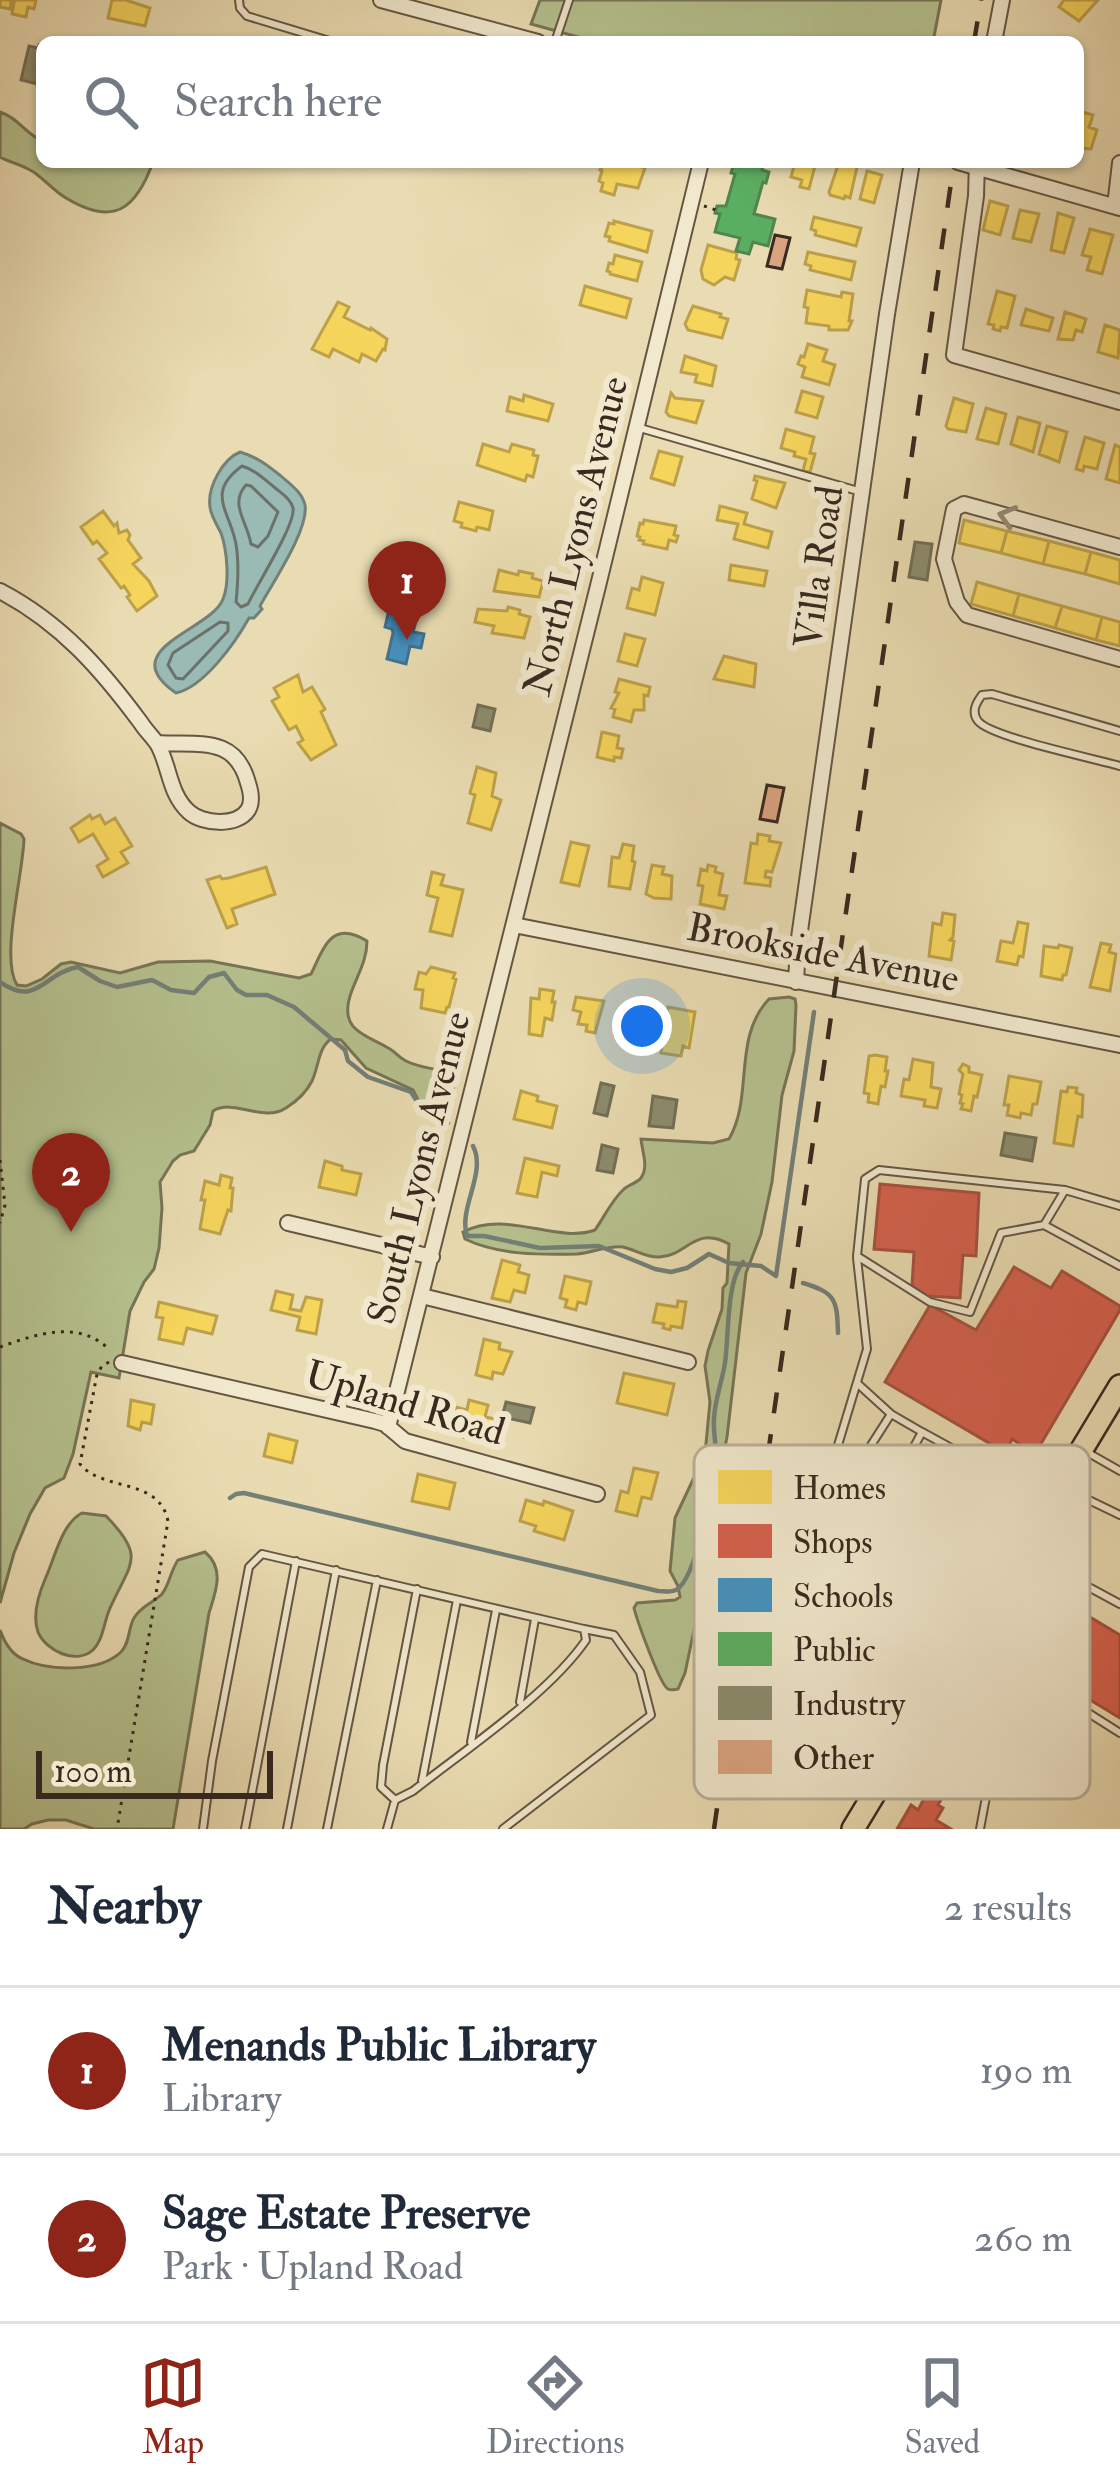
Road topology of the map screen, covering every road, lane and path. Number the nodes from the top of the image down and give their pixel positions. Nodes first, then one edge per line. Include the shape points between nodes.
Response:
1 (239, 0) edge
2 (381, 0) edge
3 (568, 0) edge
4 (1002, 0) edge
5 (486, 35) edge
6 (313, 36) edge
7 (557, 36) edge
8 (995, 36) edge
9 (1120, 163) edge
10 (699, 168) edge
11 (910, 168) edge
12 (977, 168) edge
13 (987, 168) edge
14 (1117, 207) edge
15 (1120, 402) edge
16 (637, 427) junction
17 (863, 493) junction
18 (1120, 548) edge
19 (0, 591) edge
20 (1120, 658) edge
21 (1120, 731) edge
22 (157, 743) junction
23 (1120, 766) edge
24 (514, 925) junction
25 (796, 982) junction
26 (1120, 1045) edge
27 (0, 1160) edge
28 (1065, 1190) junction
29 (1120, 1206) edge
30 (0, 1222) edge
31 (288, 1223) dead end
32 (1044, 1225) junction
33 (857, 1256) junction
34 (432, 1257) junction
35 (1120, 1266) edge
36 (422, 1296) junction
37 (0, 1347) edge
38 (688, 1362) dead end
39 (122, 1363) junction
40 (857, 1383) junction
41 (1120, 1386) edge
42 (891, 1414) junction
43 (388, 1426) junction
44 (922, 1432) junction
45 (838, 1445) edge
46 (871, 1445) edge
47 (915, 1445) edge
48 (946, 1445) edge
49 (1084, 1445) edge
50 (1090, 1454) edge
51 (1120, 1471) edge
52 (597, 1494) dead end
53 (1090, 1506) edge
54 (1120, 1515) edge
55 (296, 1561) junction
56 (336, 1570) junction
57 (376, 1580) junction
58 (1090, 1588) edge
59 (417, 1589) junction
60 (457, 1599) junction
61 (1120, 1604) edge
62 (496, 1610) junction
63 (535, 1618) junction
64 (584, 1630) junction
65 (520, 1706) junction
66 (1090, 1714) edge
67 (1120, 1733) edge
68 (470, 1745) junction
69 (421, 1785) junction
70 (871, 1799) edge
71 (986, 1799) edge
72 (395, 1800) junction
73 (117, 1829) edge
74 (202, 1829) edge
75 (245, 1829) edge
76 (286, 1829) edge
77 (327, 1829) edge
78 (387, 1829) edge
79 (503, 1829) edge
80 (853, 1829) edge
81 (980, 1829) edge

1 - 6 lane via 247,16
2 - 5 street
3 - 7 lane
4 - 8 street
9 - 14 street
10 - 16 street, North Lyons Avenue
11 - 17 street, Villa Road
12 - 15 street via 954,355
13 - 14 street
16 - 17 lane
16 - 24 street, North Lyons Avenue
17 - 25 street, Villa Road
18 -> 20 street via 964,504 954,509 944,559 967,615
19 - 22 street via 86,653
21 - 23 lane via 992,694 982,694 975,707 980,724 1002,734
22 - 22 street via 191,814 223,821 248,810 246,775 230,752
24 - 25 street, Brookside Avenue
24 - 34 street, South Lyons Avenue
25 - 26 street, Brookside Avenue
27 - 30 path
28 - 29 lane
28 - 32 lane
28 - 33 lane via 879,1170 865,1179
31 - 34 street
32 - 33 lane via 1001,1233 970,1312 930,1302
32 - 35 lane
33 - 40 lane via 867,1349
34 - 36 street, South Lyons Avenue
36 - 38 street
36 - 43 street, South Lyons Avenue
37 - 39 path via 61,1329 100,1340
39 - 43 street, Upland Road
39 - 73 path via 98,1371 80,1464 153,1496 168,1521
40 - 42 lane
40 - 45 lane
41 - 49 main road
42 - 44 lane
42 - 46 lane
43 - 52 street, Upland Road via 405,1441
44 - 47 lane
44 - 48 lane
50 - 51 lane
53 - 54 lane
55 - 56 lane
55 - 74 lane via 262,1555 248,1567
55 - 75 lane
56 - 57 lane
56 - 76 lane
57 - 59 lane
57 - 77 lane
58 - 61 lane
59 - 60 lane
59 - 72 lane via 383,1765 381,1787
60 - 62 lane
60 - 69 lane
62 - 63 lane
62 - 68 lane
63 - 64 lane
63 - 65 lane
64 - 65 lane via 578,1652
64 - 79 lane via 614,1635 640,1672 651,1714
65 - 68 lane
66 - 67 lane
68 - 69 lane
69 - 72 lane
70 - 80 main road
71 - 81 lane
72 - 78 lane

